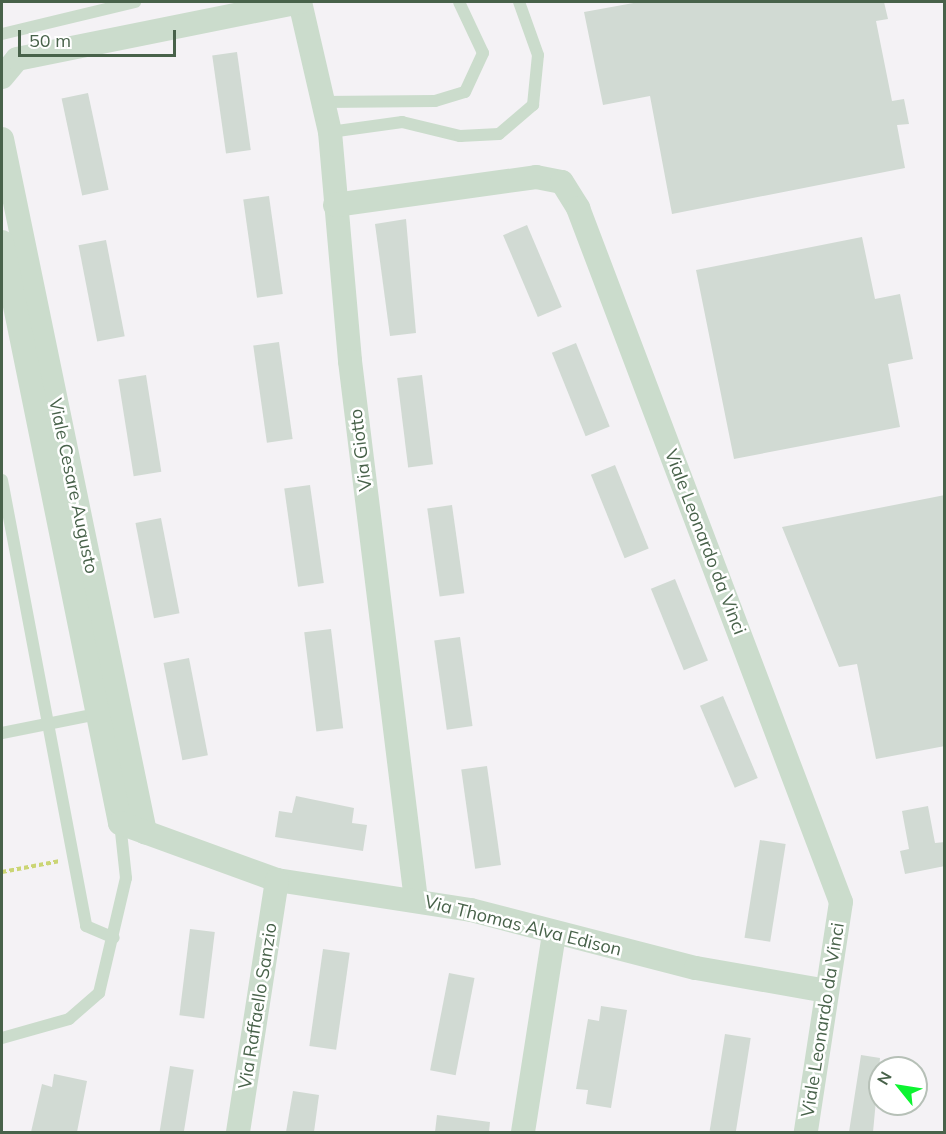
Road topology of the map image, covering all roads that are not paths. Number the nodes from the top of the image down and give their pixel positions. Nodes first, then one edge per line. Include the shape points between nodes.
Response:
1 (135, 2) edge
2 (300, 2) edge
3 (459, 2) edge
4 (519, 2) edge
5 (245, 7) edge
6 (2, 34) edge
7 (2, 77) edge
8 (322, 102) junction
9 (330, 132) junction
10 (2, 139) edge
11 (335, 205) junction
12 (9, 209) edge
13 (2, 242) edge
14 (2, 480) edge
15 (97, 714) junction
16 (46, 722) junction
17 (2, 733) edge
18 (120, 824) junction
19 (145, 832) junction
20 (277, 880) junction
21 (416, 900) junction
22 (554, 935) junction
23 (114, 938) junction
24 (826, 991) junction
25 (2, 1038) edge
26 (238, 1132) edge
27 (523, 1132) edge
28 (806, 1132) edge

1 - 6 lane
2 - 5 street
2 - 8 street, Via Giotto
3 - 8 lane via 483,53 465,92 435,101
4 - 9 lane via 538,55 533,105 499,134 460,136 402,122
5 - 7 street via 17,59
8 - 9 street, Via Giotto
9 - 11 street, Via Giotto
10 - 12 street, Viale Cesare Augusto
11 - 21 street, Via Giotto
11 - 24 street, Viale Leonardo da Vinci via 536,177 562,182 578,208 841,902
12 - 19 street, Viale Cesare Augusto
13 - 15 street, Viale Cesare Augusto
14 - 16 lane
15 - 16 lane
15 - 18 street, Viale Cesare Augusto
16 - 17 lane
16 - 23 lane via 86,926
18 - 19 street, Via Thomas Alva Edison
18 - 23 lane via 126,878
19 - 20 street, Via Thomas Alva Edison
20 - 21 street, Via Thomas Alva Edison
20 - 26 street, Via Raffaello Sanzio
21 - 22 street, Via Thomas Alva Edison
22 - 24 street, Via Thomas Alva Edison
22 - 27 street
23 - 25 lane via 104,984 86,1008 69,1019
24 - 28 street, Viale Leonardo da Vinci

